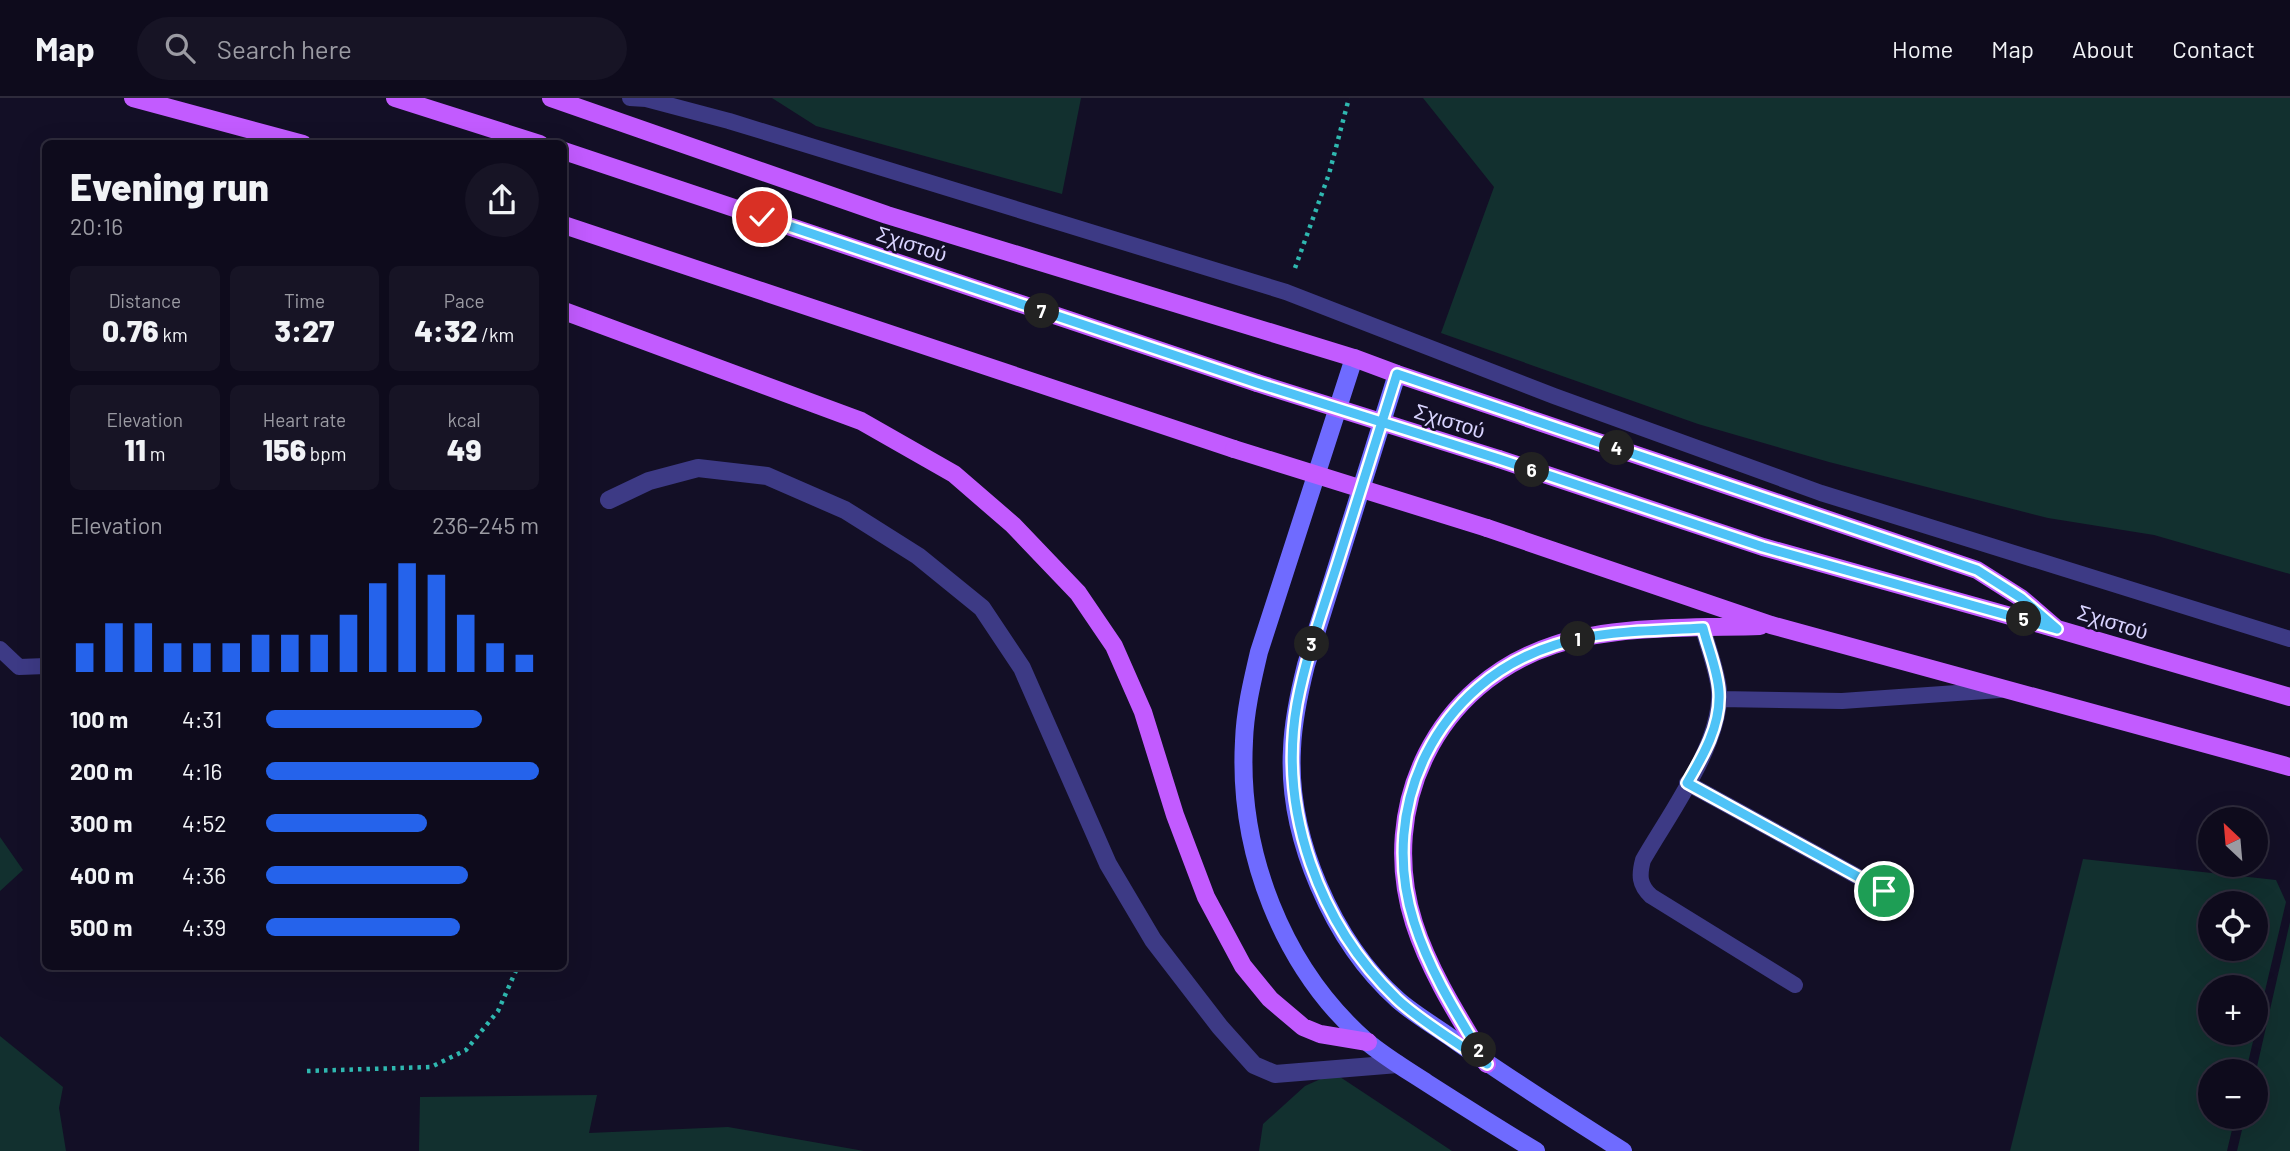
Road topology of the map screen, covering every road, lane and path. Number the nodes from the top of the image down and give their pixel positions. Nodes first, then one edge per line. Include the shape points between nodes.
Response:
1 (132, 98) edge
2 (395, 98) edge
3 (551, 98) edge
4 (630, 98) edge
5 (1349, 98) edge
6 (288, 140) edge
7 (527, 140) edge
8 (567, 152) edge
9 (567, 226) edge
10 (1286, 292) junction
11 (567, 312) edge
12 (1354, 358) junction
13 (1397, 374) junction
14 (609, 500) dead end
15 (1771, 625) junction
16 (1703, 628) junction
17 (2057, 629) junction
18 (2290, 639) edge
19 (0, 649) edge
20 (42, 666) edge
21 (2006, 690) junction
22 (2290, 697) edge
23 (1719, 699) junction
24 (2290, 767) edge
25 (1687, 783) junction
26 (1884, 891) dead end
27 (516, 970) edge
28 (1795, 985) dead end
29 (1368, 1042) junction
30 (1398, 1064) junction
31 (1487, 1064) junction
32 (307, 1071) dead end
33 (1535, 1151) edge
34 (1623, 1151) edge

1 - 6 main road
2 - 7 main road
3 - 12 main road via 887,215
4 - 10 lane via 729,121
5 - 10 path via 1329,174
8 - 17 main road, Σχιστού, bridge via 1763,547
9 - 15 main road, bridge
10 - 18 lane via 1821,493
11 - 29 main road via 860,421 954,474 1013,525 1078,593 1114,646 1143,712 1206,897 1243,966 1270,999 1303,1027
12 - 13 main road
12 - 29 main road via 1259,652 1249,692 1244,752 1256,859 1285,936 1317,989
13 - 17 main road via 1977,570 2021,598
13 - 31 main road via 1306,665 1292,749 1296,817 1333,915 1364,961 1399,1001
14 - 30 street via 649,481 698,468 767,477 845,510 918,556 982,608 1022,668 1108,864 1153,940 1254,1065 1275,1074
15 - 16 main road
15 - 21 main road
16 - 23 lane
16 - 31 main road via 1591,636 1511,664 1475,689 1427,750 1410,794 1402,837 1404,876 1413,922 1429,960
17 - 22 main road, Σχιστού
19 - 20 lane via 19,667
21 - 23 lane via 1842,701
21 - 24 main road
23 - 25 lane via 1708,749
25 - 26 lane
25 - 28 lane via 1643,860 1640,880 1644,889
27 - 32 path via 498,1012 466,1050 431,1067
29 - 30 main road
30 - 33 main road
31 - 34 main road

